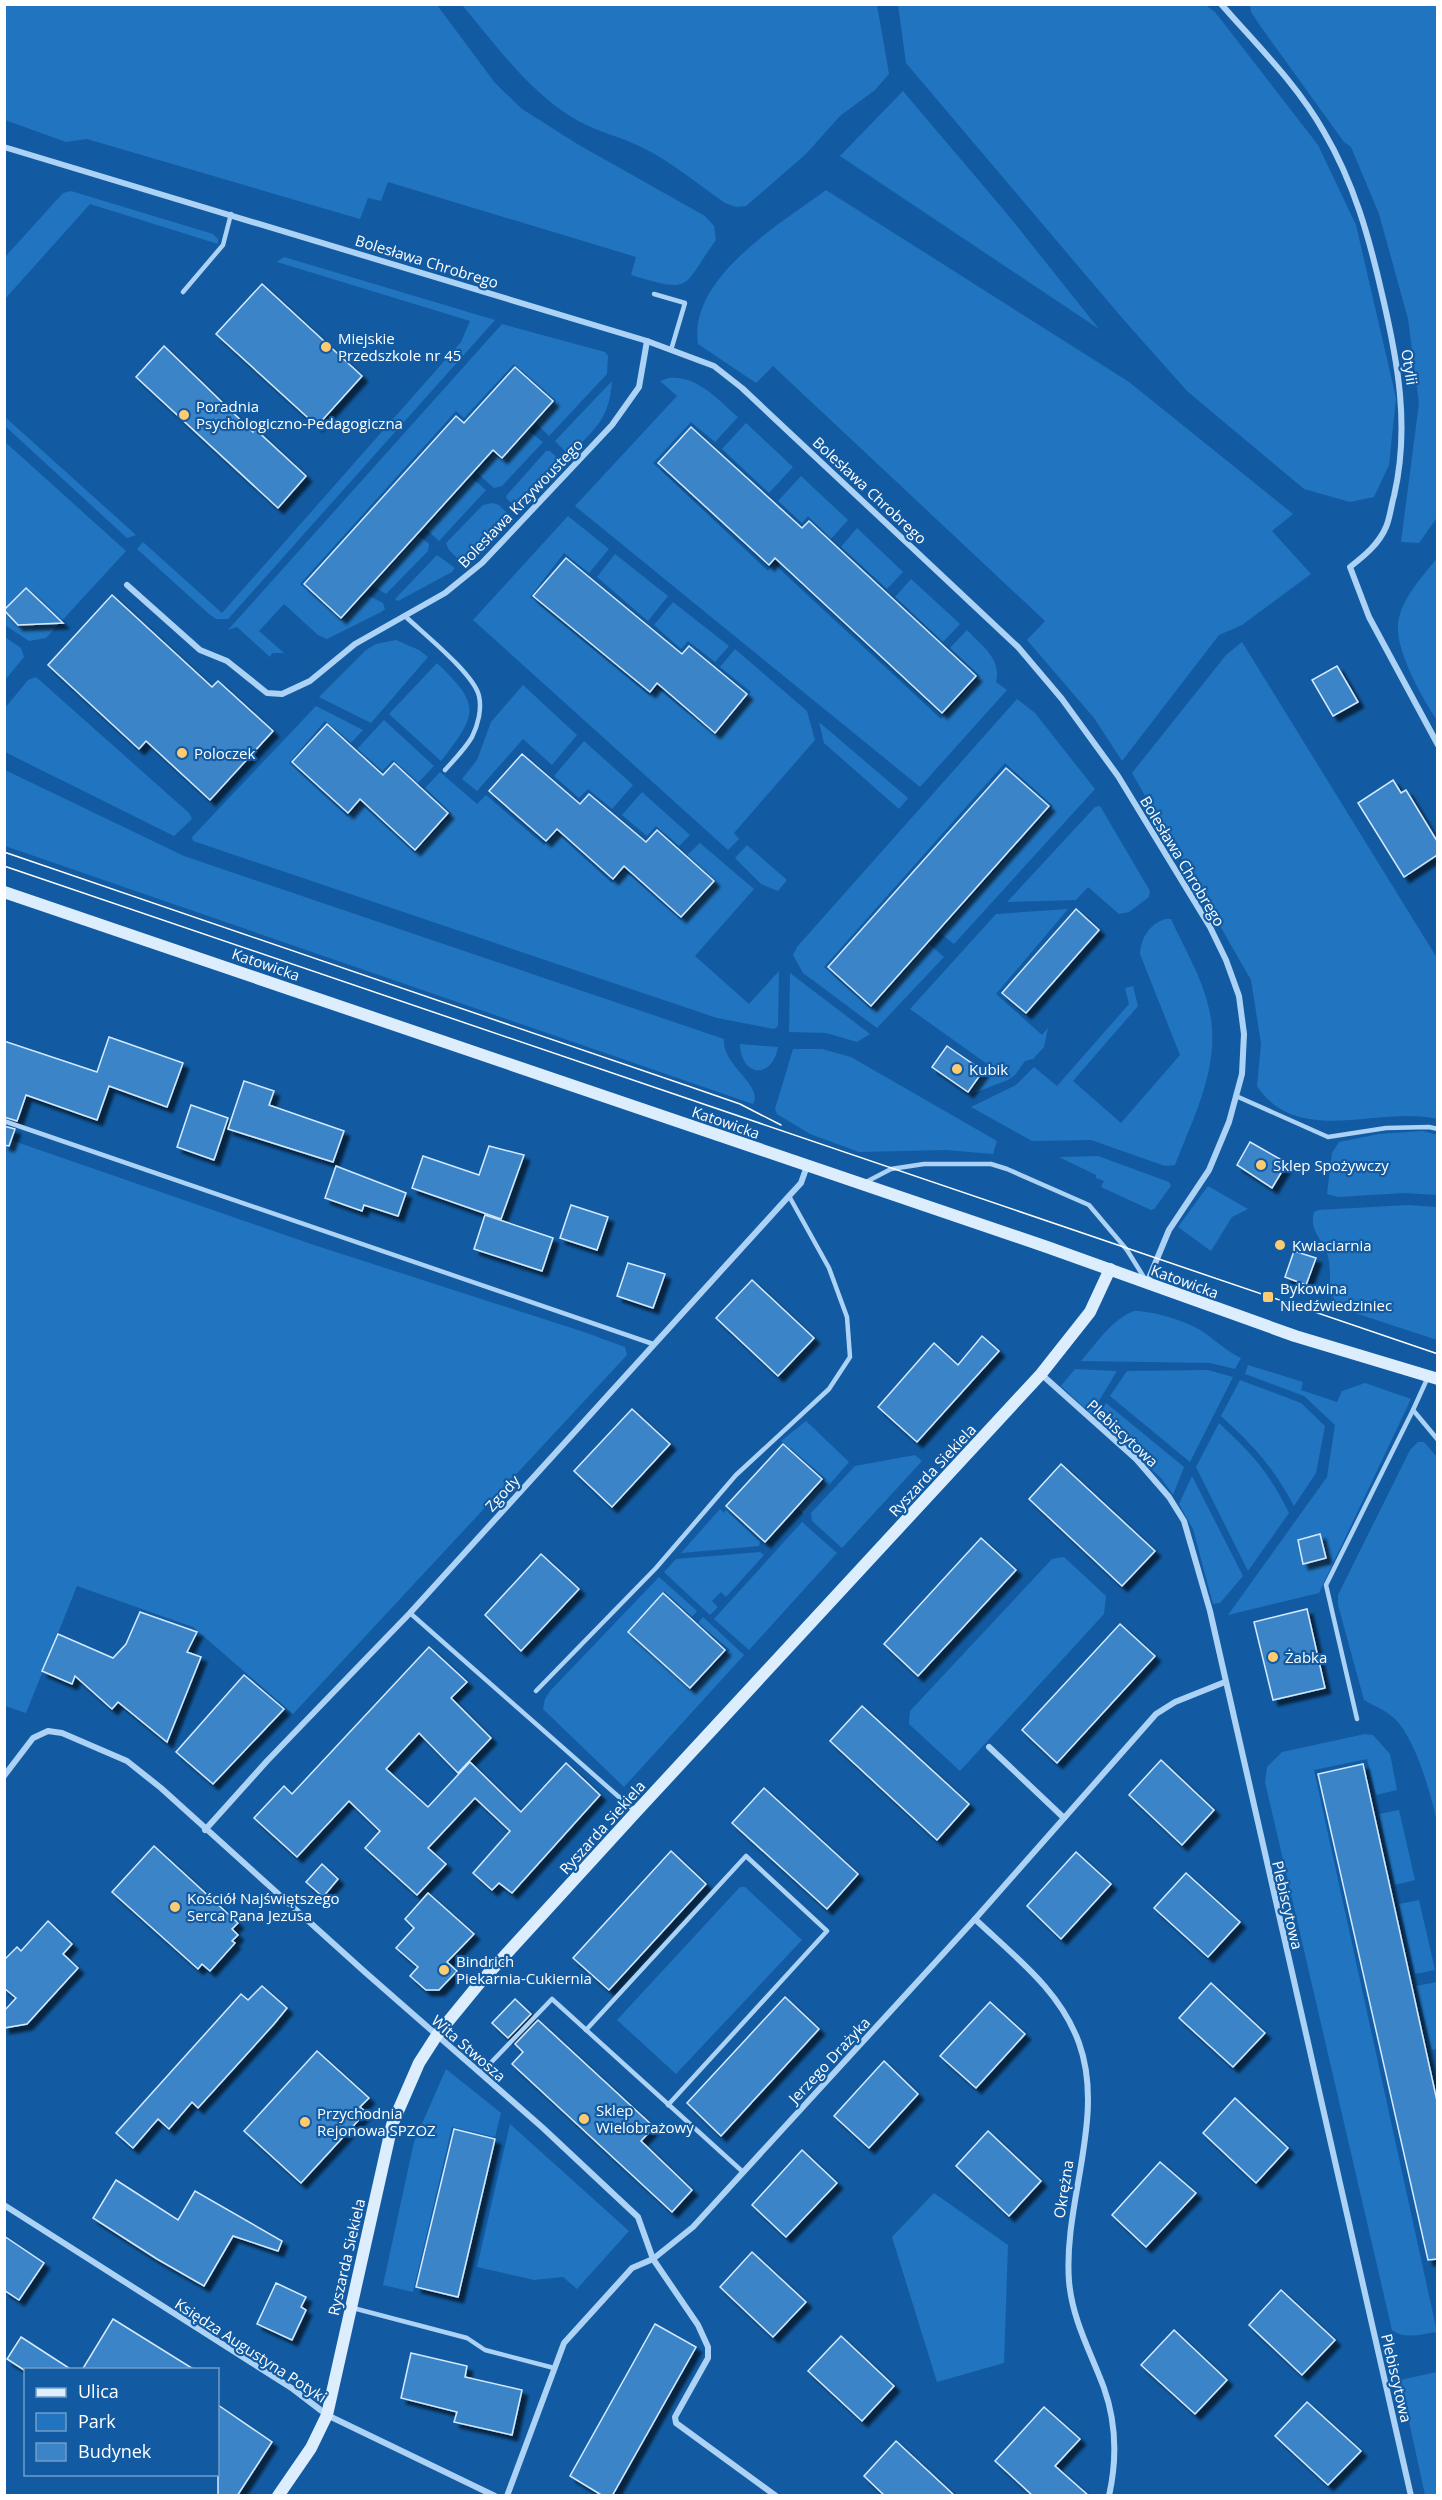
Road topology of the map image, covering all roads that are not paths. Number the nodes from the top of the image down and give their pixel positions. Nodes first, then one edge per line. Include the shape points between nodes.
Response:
1 (1221, 4) edge
2 (4, 147) edge
3 (231, 214) junction
4 (183, 292) dead end
5 (654, 294) dead end
6 (647, 341) junction
7 (671, 350) junction
8 (127, 585) dead end
9 (406, 617) junction
10 (1437, 745) edge
11 (445, 770) dead end
12 (4, 892) edge
13 (1236, 1096) junction
14 (4, 1121) edge
15 (1437, 1129) edge
16 (807, 1166) junction
17 (864, 1184) junction
18 (789, 1196) junction
19 (1110, 1269) junction
20 (1147, 1283) junction
21 (653, 1344) junction
22 (1041, 1374) junction
23 (1433, 1378) edge
24 (1413, 1410) junction
25 (1437, 1440) edge
26 (410, 1613) junction
27 (1225, 1682) junction
28 (536, 1691) dead end
29 (1357, 1719) dead end
30 (989, 1747) dead end
31 (4, 1776) edge
32 (636, 1812) junction
33 (1064, 1818) junction
34 (205, 1830) junction
35 (975, 1919) junction
36 (586, 2030) junction
37 (437, 2036) junction
38 (481, 2073) junction
39 (668, 2104) junction
40 (743, 2172) junction
41 (4, 2205) edge
42 (654, 2259) junction
43 (350, 2308) junction
44 (554, 2368) junction
45 (327, 2415) junction
46 (278, 2496) edge
47 (495, 2496) edge
48 (507, 2496) edge
49 (776, 2496) edge
50 (1109, 2496) edge
51 (1411, 2496) edge

1 - 10 street, Otylii via 1278,69 1323,130 1349,180 1367,228 1398,361 1403,399 1401,466 1386,527 1371,550 1350,567 1369,617
2 - 3 street, Bolesława Chrobrego
3 - 4 lane via 223,245
3 - 6 street, Bolesława Chrobrego
5 - 7 lane via 685,303
6 - 7 street, Bolesława Chrobrego
6 - 9 street, Bolesława Krzywoustego via 639,387 612,425 482,563 445,593
7 - 13 street, Bolesława Chrobrego via 714,366 742,388 1018,647 1062,699 1118,776 1226,960 1239,996 1244,1034 1242,1074
8 - 9 street, Bolesława Krzywoustego via 200,650 227,661 267,693 282,694 310,681 355,644
9 - 11 lane via 442,650 479,694 479,717 472,736
12 - 16 street, Katowicka
13 - 15 lane via 1328,1137 1386,1128
13 - 20 street, Bolesława Chrobrego via 1209,1170 1169,1230
14 - 21 lane
16 - 17 street, Katowicka
16 - 18 street, Zgody via 801,1183
17 - 19 street, Katowicka
17 - 20 lane via 891,1169 924,1164 990,1164 1007,1169 1089,1205 1127,1250
18 - 21 street, Zgody
18 - 28 lane via 829,1268 847,1317 850,1357 829,1389 736,1475 656,1568
19 - 20 street, Katowicka
19 - 22 street, Ryszarda Siekiela via 1090,1312
20 - 23 street, Katowicka via 1295,1336
21 - 26 street, Zgody
22 - 27 street, Plebiscytowa via 1136,1459 1184,1521
22 - 32 street, Ryszarda Siekiela
23 - 24 lane
24 - 25 lane
24 - 29 lane via 1326,1585
26 - 32 lane
26 - 34 street, Zgody
27 - 33 street, Jerzego Drażyka via 1156,1714
27 - 51 street, Plebiscytowa
30 - 33 street
31 - 34 street, Wita Stwosza via 33,1738 48,1731 62,1733 127,1761
32 - 37 street, Ryszarda Siekiela via 477,1985
33 - 35 street, Jerzego Drażyka
34 - 37 street, Wita Stwosza
35 - 40 street, Jerzego Drażyka
35 - 50 street, Okrężna via 1060,2004 1082,2053 1088,2110 1067,2246 1069,2283 1111,2415 1115,2450
36 - 38 lane via 552,1999
36 - 39 lane
36 - 39 lane via 746,1856 827,1931
37 - 38 street, Wita Stwosza
37 - 43 street, Ryszarda Siekiela via 419,2063 392,2125
38 - 42 street, Wita Stwosza via 638,2217
39 - 40 lane
40 - 42 street, Jerzego Drażyka via 693,2227
41 - 45 street, Księdza Augustyna Potyki via 293,2389
42 - 44 street, Jerzego Drażyka via 632,2268 564,2343
42 - 49 street, Wita Stwosza via 698,2325 708,2348 708,2358 675,2417 676,2423
43 - 44 lane via 467,2338 485,2350
43 - 45 street, Ryszarda Siekiela
44 - 48 street, Jerzego Drażyka
45 - 46 street, Ryszarda Siekiela via 311,2448
45 - 47 street, Księdza Augustyna Potyki

